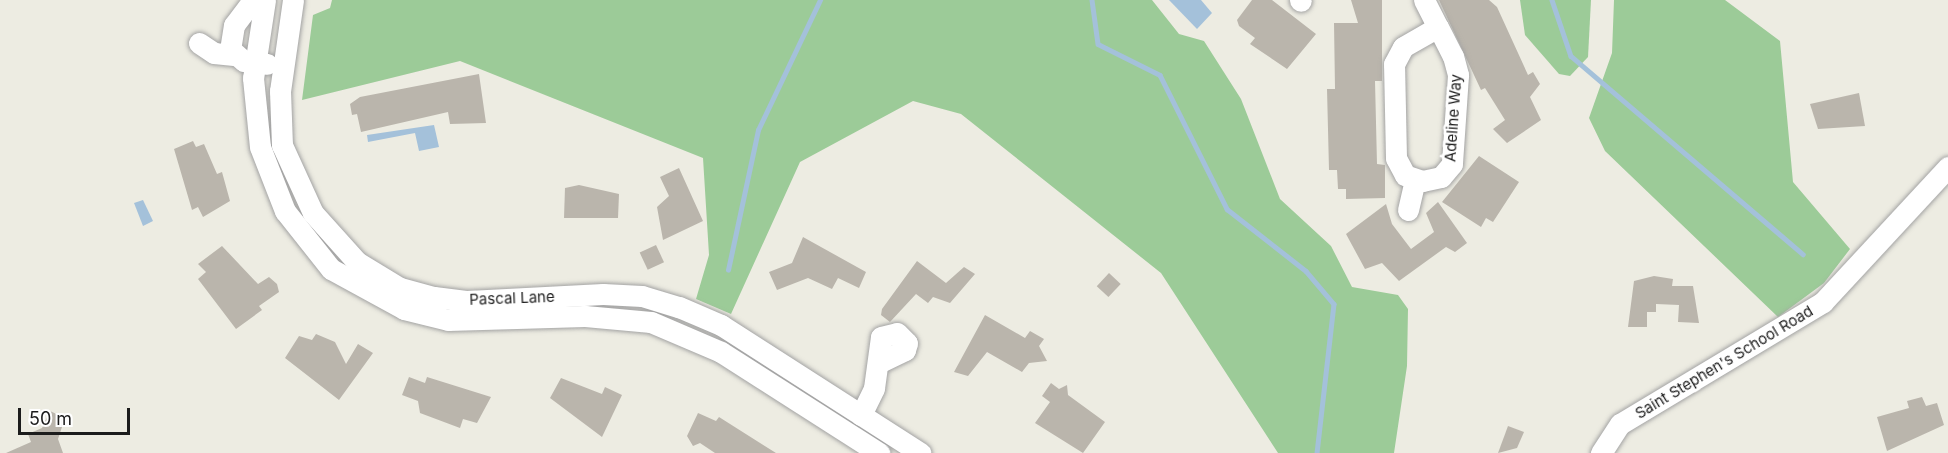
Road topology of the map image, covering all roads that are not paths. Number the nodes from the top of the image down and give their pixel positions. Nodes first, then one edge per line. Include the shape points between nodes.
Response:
1 (254, 0) edge
2 (265, 0) edge
3 (292, 0) edge
4 (1424, 0) edge
5 (1438, 27) junction
6 (199, 43) dead end
7 (234, 55) junction
8 (255, 63) junction
9 (283, 66) junction
10 (253, 110) junction
11 (278, 111) junction
12 (1948, 167) edge
13 (1415, 180) junction
14 (1408, 210) dead end
15 (376, 273) junction
16 (365, 292) junction
17 (528, 298) junction
18 (526, 319) junction
19 (878, 363) dead end
20 (861, 415) junction
21 (879, 453) edge
22 (920, 453) edge
23 (1602, 453) edge

1 - 7 street via 231,33
2 - 8 street, Pascal Lane
3 - 9 street, Pascal Lane
4 - 5 street, Adeline Way
5 - 13 street, Adeline Way via 1458,75 1453,159 1441,177
5 - 13 street via 1403,46 1394,64 1396,158 1402,172
6 - 7 street via 214,53
7 - 8 street
8 - 9 street
8 - 10 street, Pascal Lane
9 - 11 street, Pascal Lane
10 - 11 street
10 - 16 street, Pascal Lane via 267,174 291,221 316,254
11 - 15 street, Pascal Lane via 287,163 300,194 338,245
12 - 23 street, Saint Stephen's School Road via 1823,302 1620,424
13 - 14 street
15 - 16 street
15 - 17 street, Pascal Lane via 400,288 434,297
16 - 18 street, Pascal Lane via 404,309 448,320
17 - 18 street
17 - 20 street, Pascal Lane via 642,296 679,307 721,325
18 - 21 street, Pascal Lane via 621,317 681,333 721,352
19 - 20 street
20 - 22 street, Pascal Lane

